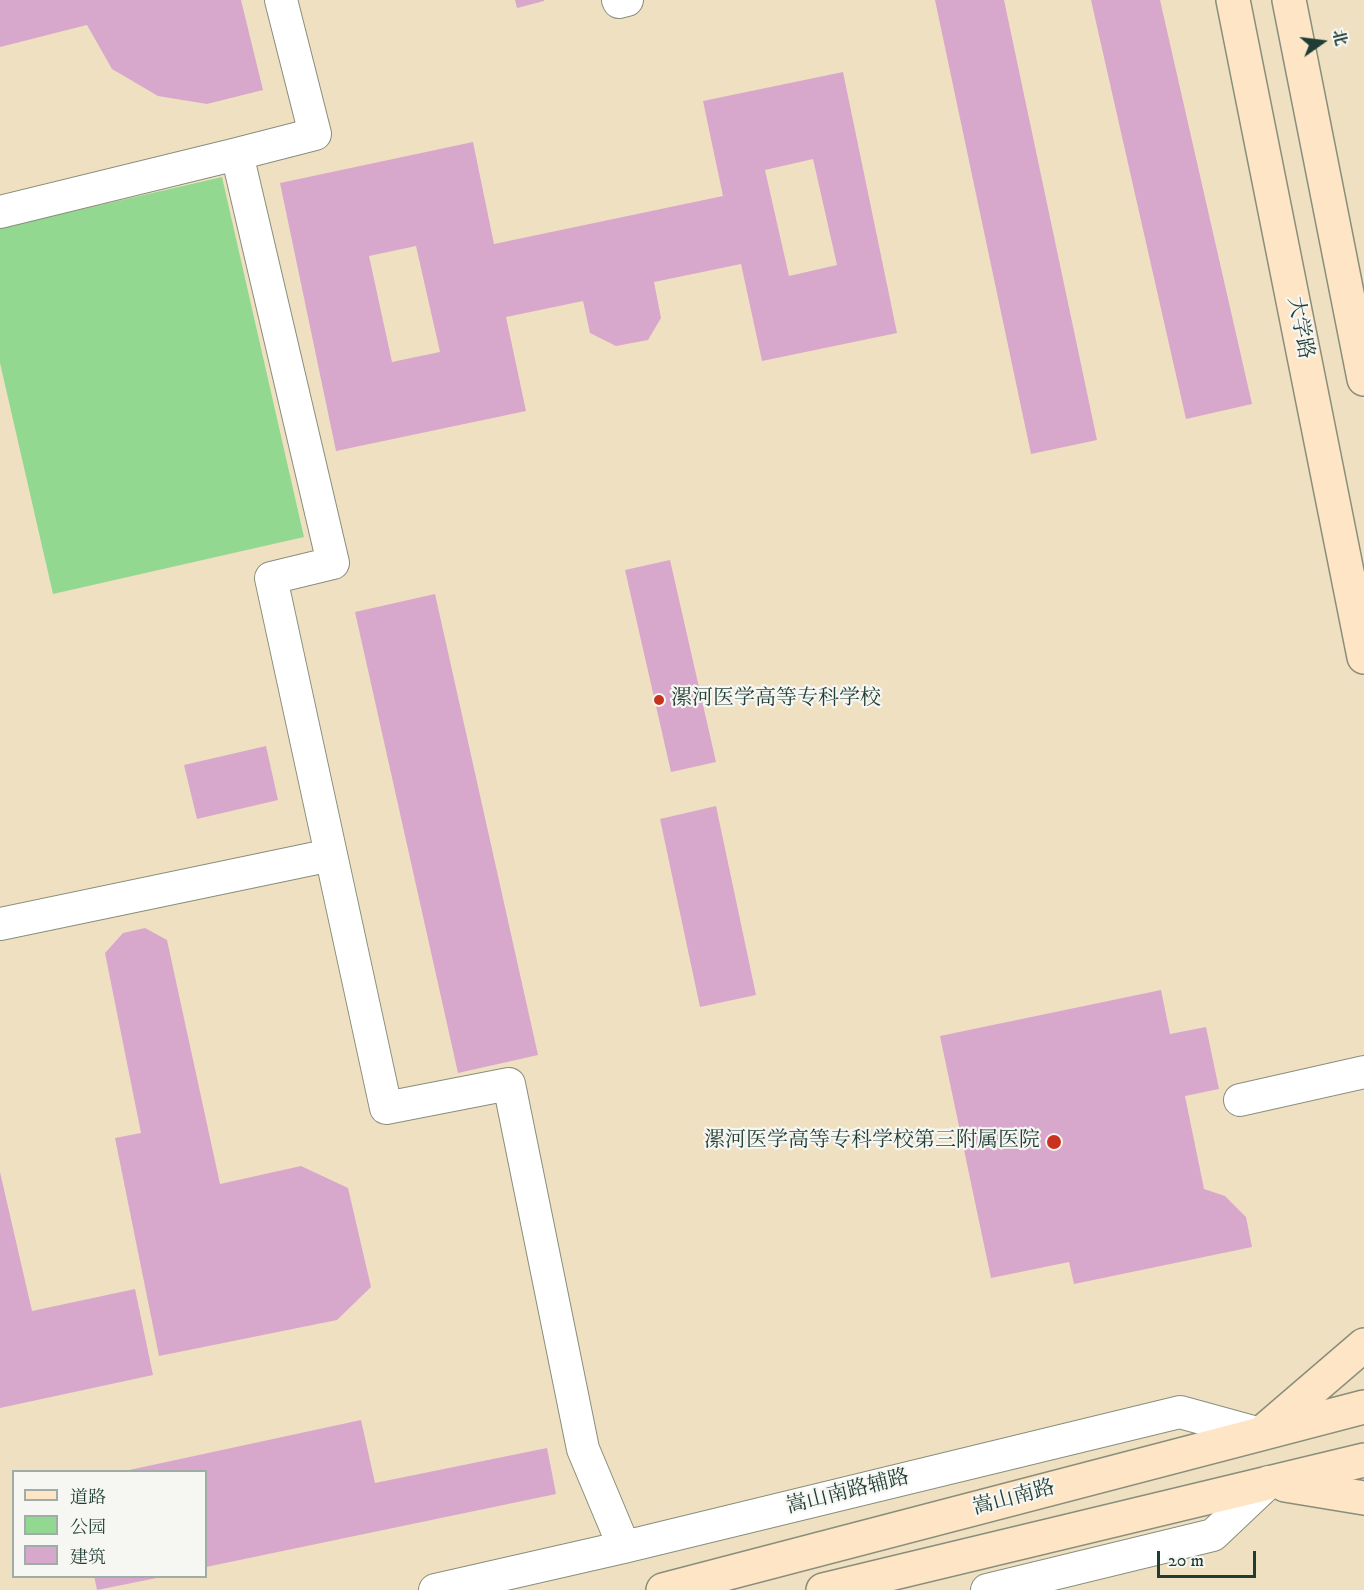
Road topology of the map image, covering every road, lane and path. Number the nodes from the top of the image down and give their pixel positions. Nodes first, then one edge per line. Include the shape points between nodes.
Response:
1 (281, 0) edge
2 (618, 0) edge
3 (627, 0) edge
4 (1233, 0) edge
5 (1289, 0) edge
6 (237, 154) junction
7 (0, 212) edge
8 (1364, 379) edge
9 (1355, 562) edge
10 (1364, 657) edge
11 (331, 855) junction
12 (0, 924) edge
13 (1364, 1072) edge
14 (1240, 1100) dead end
15 (1364, 1345) edge
16 (1364, 1407) edge
17 (1260, 1434) junction
18 (1364, 1460) edge
19 (1269, 1482) junction
20 (1364, 1498) edge
21 (624, 1547) junction
22 (435, 1590) edge
23 (663, 1590) edge
24 (824, 1590) edge
25 (987, 1590) edge

1 - 6 street via 315,134
2 - 3 street
4 - 9 main road, 大学路
5 - 8 main road
6 - 7 street
6 - 11 street via 333,563 271,578
9 - 10 main road, 大学路
11 - 12 street
11 - 21 street via 386,1108 509,1084 583,1449
13 - 14 street
15 - 17 main road
16 - 17 main road, 嵩山南路
17 - 21 street, 嵩山南路辅路 via 1180,1412
17 - 23 main road, 嵩山南路
18 - 19 main road, 嵩山南路
19 - 20 main road
19 - 24 main road, 嵩山南路
19 - 25 street via 1214,1535
21 - 22 street, 嵩山南路辅路

